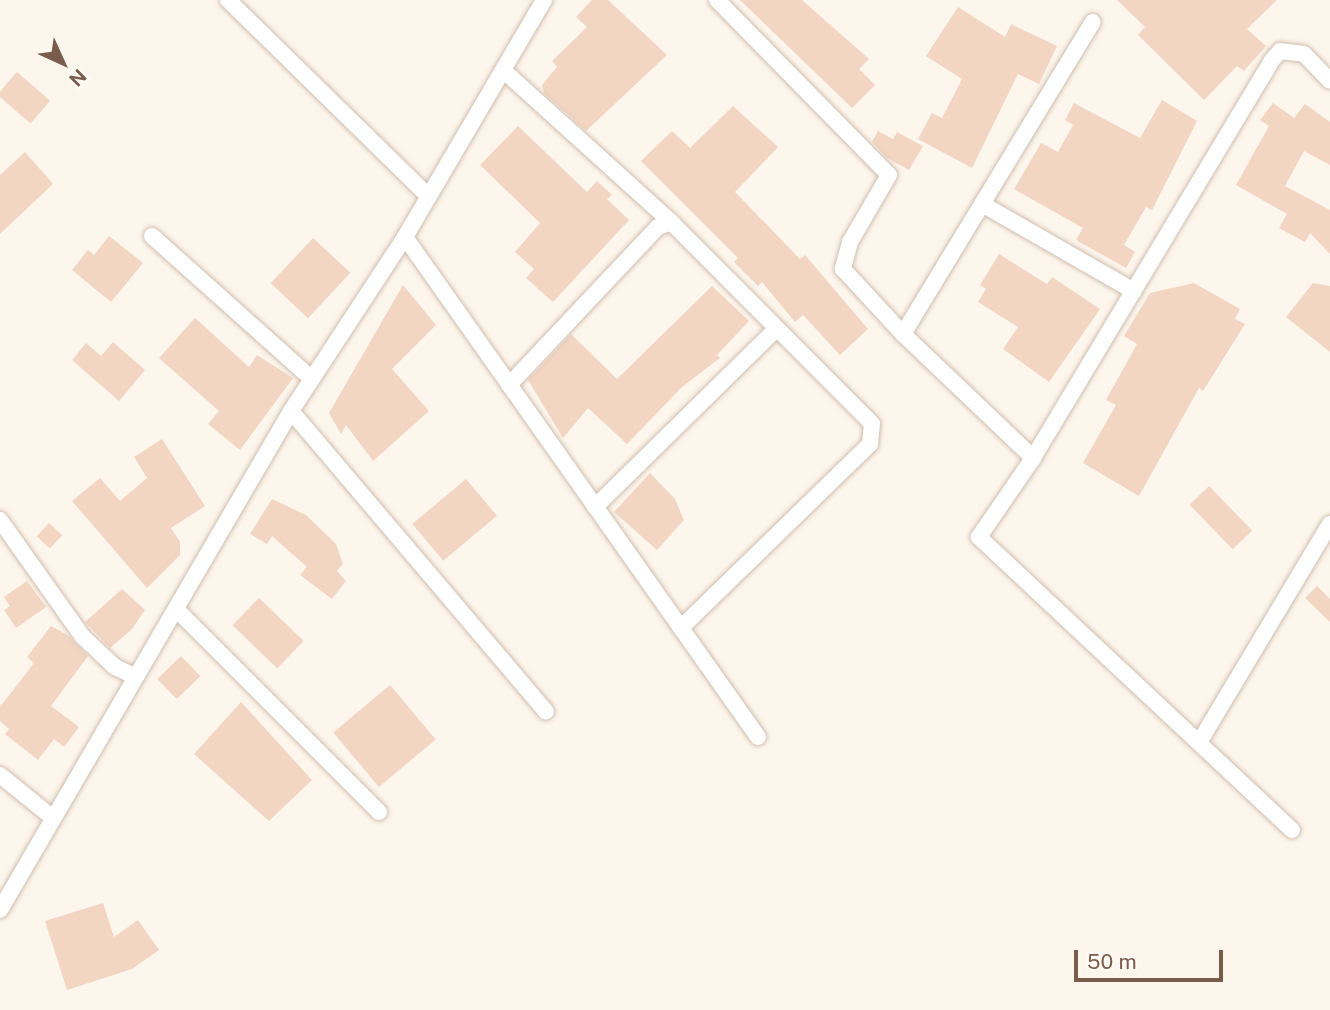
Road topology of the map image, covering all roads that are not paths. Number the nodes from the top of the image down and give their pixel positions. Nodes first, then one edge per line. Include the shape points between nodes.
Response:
1 (228, 0) edge
2 (544, 0) edge
3 (717, 0) edge
4 (1093, 22) dead end
5 (504, 71) junction
6 (1330, 81) edge
7 (428, 196) junction
8 (982, 204) junction
9 (671, 222) junction
10 (152, 236) dead end
11 (405, 237) junction
12 (1134, 290) junction
13 (776, 329) junction
14 (903, 334) junction
15 (311, 378) junction
16 (509, 385) junction
17 (291, 411) junction
18 (1033, 458) junction
19 (595, 507) junction
20 (0, 520) edge
21 (1330, 524) edge
22 (176, 609) junction
23 (681, 628) junction
24 (136, 677) junction
25 (546, 712) dead end
26 (758, 737) dead end
27 (1200, 741) junction
28 (0, 775) edge
29 (379, 812) dead end
30 (53, 818) junction
31 (1292, 830) dead end
32 (0, 910) edge

1 - 7 street
2 - 5 street
3 - 14 street via 888,175 850,242 843,269
4 - 8 street
5 - 7 street
5 - 9 street
6 - 12 street via 1304,54 1280,51
7 - 11 street
8 - 12 street
8 - 14 street
9 - 13 street
9 - 16 street via 658,227
10 - 15 street
11 - 15 street
11 - 16 street
12 - 18 street
13 - 19 street
13 - 23 street via 872,424 870,444
14 - 18 street
15 - 17 street
16 - 19 street
17 - 22 street
17 - 25 street
18 - 27 street via 979,537
19 - 23 street
20 - 24 street via 82,636 115,667
21 - 27 street
22 - 24 street
22 - 29 street
23 - 26 street
24 - 30 street
27 - 31 street
28 - 30 street
30 - 32 street

